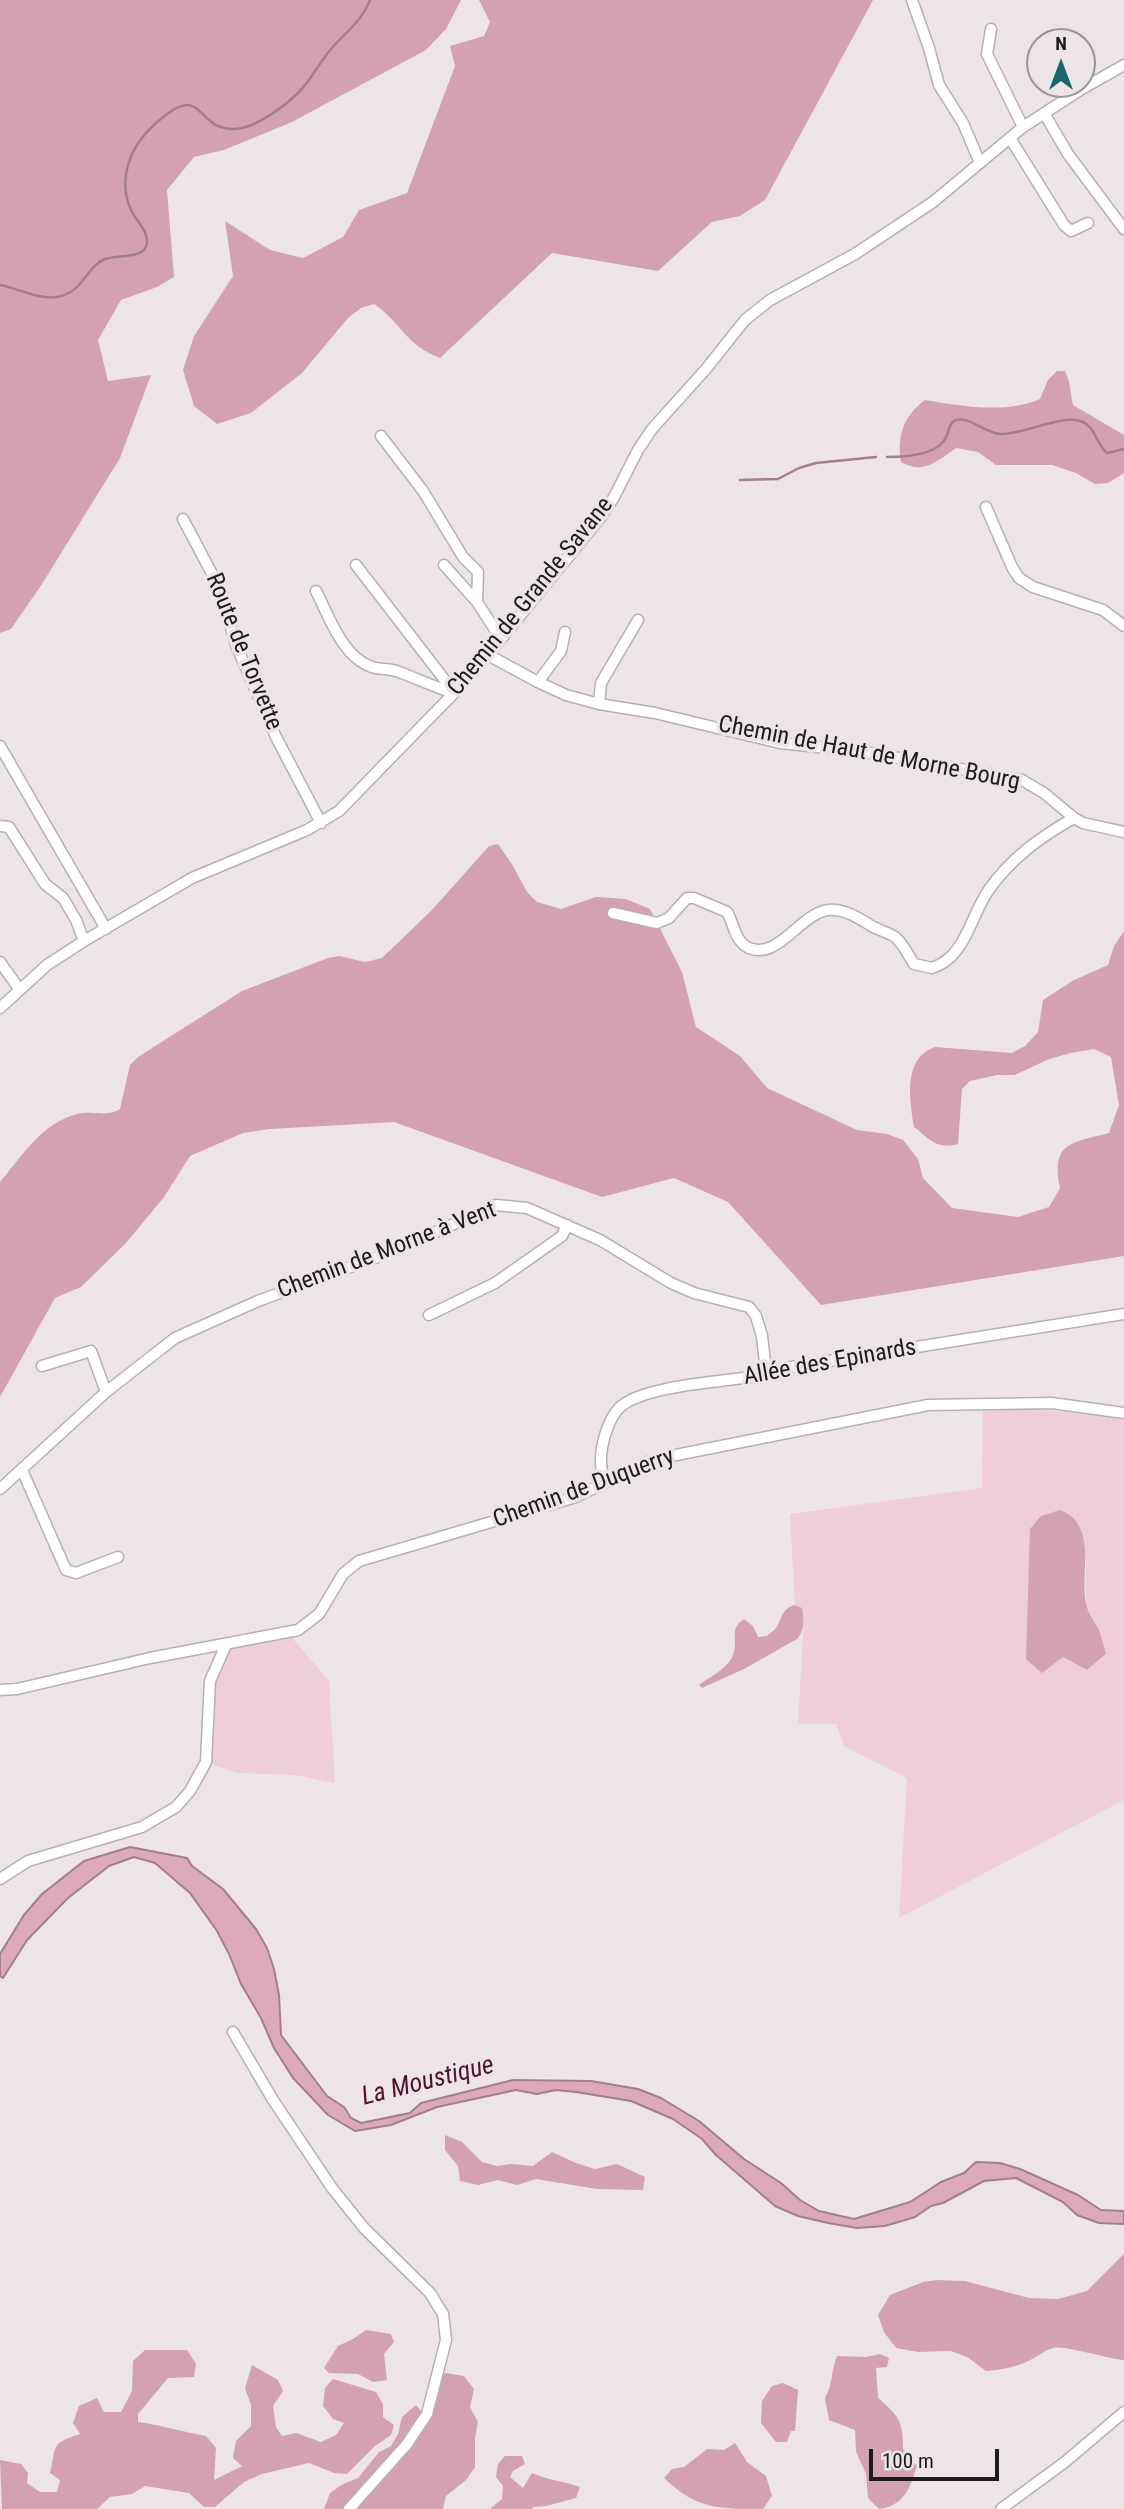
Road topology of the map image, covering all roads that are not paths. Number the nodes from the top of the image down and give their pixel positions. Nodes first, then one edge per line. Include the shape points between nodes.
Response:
1 (912, 0) edge
2 (991, 29) dead end
3 (1124, 65) edge
4 (1044, 113) junction
5 (1023, 127) junction
6 (1010, 138) junction
7 (980, 163) junction
8 (1088, 223) dead end
9 (1124, 229) edge
10 (381, 436) dead end
11 (986, 507) dead end
12 (183, 519) dead end
13 (356, 565) dead end
14 (444, 565) dead end
15 (316, 591) dead end
16 (477, 602) junction
17 (638, 620) dead end
18 (1124, 626) edge
19 (565, 632) dead end
20 (501, 639) junction
21 (488, 655) junction
22 (538, 682) junction
23 (454, 693) junction
24 (599, 704) junction
25 (0, 746) edge
26 (1074, 818) junction
27 (321, 823) junction
28 (0, 826) edge
29 (1124, 832) edge
30 (613, 912) dead end
31 (106, 929) junction
32 (84, 941) junction
33 (0, 962) edge
34 (20, 990) junction
35 (0, 1008) edge
36 (567, 1225) junction
37 (1124, 1314) edge
38 (429, 1315) dead end
39 (42, 1366) dead end
40 (766, 1371) junction
41 (106, 1392) junction
42 (1124, 1413) edge
43 (22, 1470) junction
44 (605, 1483) junction
45 (0, 1489) edge
46 (118, 1557) dead end
47 (226, 1645) junction
48 (0, 1690) edge
49 (0, 1879) edge
50 (233, 2032) dead end
51 (1124, 2412) edge
52 (349, 2509) edge
53 (1001, 2509) edge

1 - 7 street via 939,85 963,123
2 - 5 street via 988,54
3 - 4 street, Chemin de Grande Savane
4 - 5 street, Chemin de Grande Savane
4 - 9 street via 1068,154
5 - 6 street, Chemin de Grande Savane
6 - 7 street, Chemin de Grande Savane
6 - 8 street via 1064,225 1071,231
7 - 20 street, Chemin de Grande Savane via 933,202 855,254 770,300 745,320 652,429 601,517
10 - 16 street via 423,491 463,557 478,572
11 - 18 street via 1019,578 1103,610
12 - 27 street, Route de Torvette via 219,587 236,645 276,737
13 - 23 street
14 - 16 street
15 - 23 street via 344,645 357,658
16 - 20 street
17 - 24 street via 601,683
19 - 22 street via 561,652
20 - 21 street, Chemin de Grande Savane
21 - 22 street, Chemin de Haut de Morne Bourg
21 - 23 street, Chemin de Grande Savane
22 - 24 street, Chemin de Haut de Morne Bourg
23 - 27 street, Chemin de Grande Savane via 378,774
24 - 26 street, Chemin de Haut de Morne Bourg via 780,743 865,752 1023,780
25 - 31 street
26 - 29 street, Chemin de Haut de Morne Bourg
26 - 30 street via 1018,856 987,892 967,936 948,959 932,968 914,964 896,938 835,909 819,912 793,933 760,949 748,948 739,939 727,912 694,898 687,898 669,918 657,923
27 - 31 street, Chemin de Grande Savane via 192,878
28 - 32 street via 9,827 46,884 62,898
31 - 32 street, Chemin de Grande Savane
32 - 34 street, Chemin de Grande Savane
33 - 34 street
34 - 35 street, Chemin de Grande Savane
36 - 38 street via 562,1236 495,1283
36 - 40 street, Chemin de Morne à Vent via 671,1283 749,1307 762,1336
36 - 41 street, Chemin de Morne à Vent via 527,1208 496,1205 175,1338
37 - 40 street, Allée des Epinards
39 - 41 street via 90,1351
40 - 44 street, Allée des Epinards via 633,1398 609,1422 600,1455
41 - 43 street, Chemin de Morne à Vent
42 - 44 street, Chemin de Duquerry via 1052,1403 928,1405 666,1457
43 - 45 street, Chemin de Morne à Vent
43 - 46 street via 66,1570 76,1573
44 - 47 street, Chemin de Duquerry via 568,1499 359,1561 342,1574 319,1614 298,1630
47 - 48 street, Chemin de Duquerry
47 - 49 street via 210,1681 206,1762 176,1807 142,1827 28,1861
50 - 52 street via 332,2188 364,2228 430,2292 443,2314 446,2340 427,2414 407,2444
51 - 53 street

